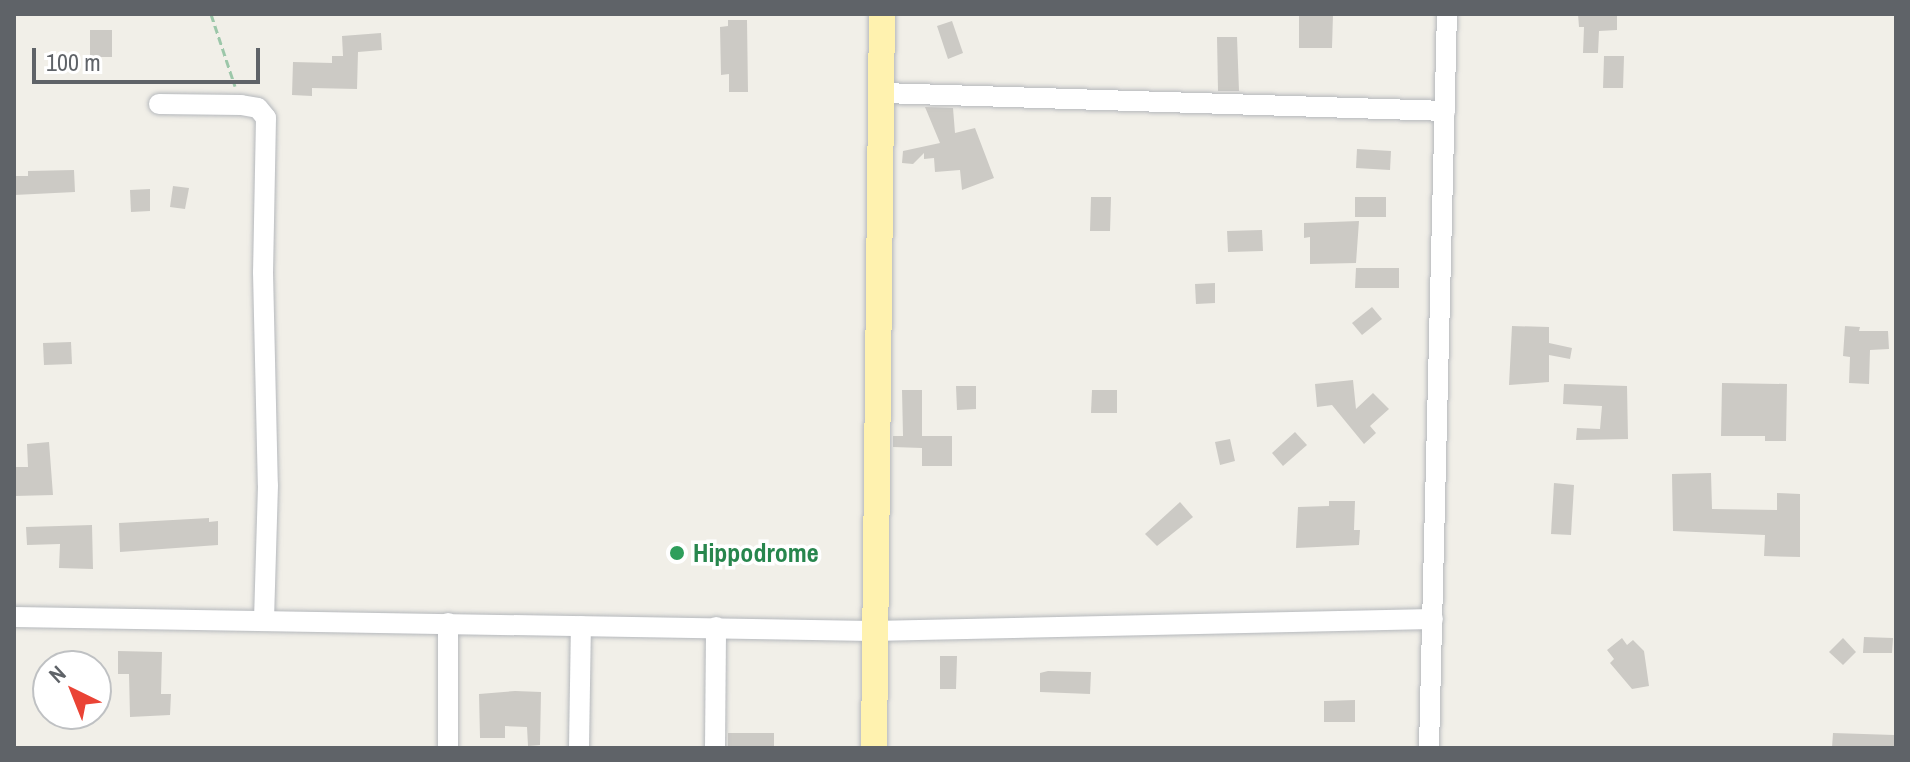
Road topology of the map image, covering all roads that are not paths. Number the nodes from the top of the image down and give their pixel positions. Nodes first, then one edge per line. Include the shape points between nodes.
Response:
1 (882, 14) edge
2 (1447, 14) edge
3 (883, 93) junction
4 (159, 104) dead end
5 (1445, 111) junction
6 (14, 617) edge
7 (1433, 619) junction
8 (264, 621) junction
9 (448, 623) junction
10 (581, 626) junction
11 (716, 627) junction
12 (872, 631) junction
13 (448, 748) edge
14 (579, 748) edge
15 (715, 748) edge
16 (874, 748) edge
17 (1429, 748) edge

1 - 3 main road
2 - 5 street
3 - 5 street
3 - 12 main road
4 - 8 street via 241,105 258,108 266,118
5 - 7 street
6 - 8 street
7 - 12 street
7 - 17 street
8 - 9 street
9 - 10 street
9 - 13 street
10 - 11 street
10 - 14 street
11 - 12 street
11 - 15 street
12 - 16 main road

